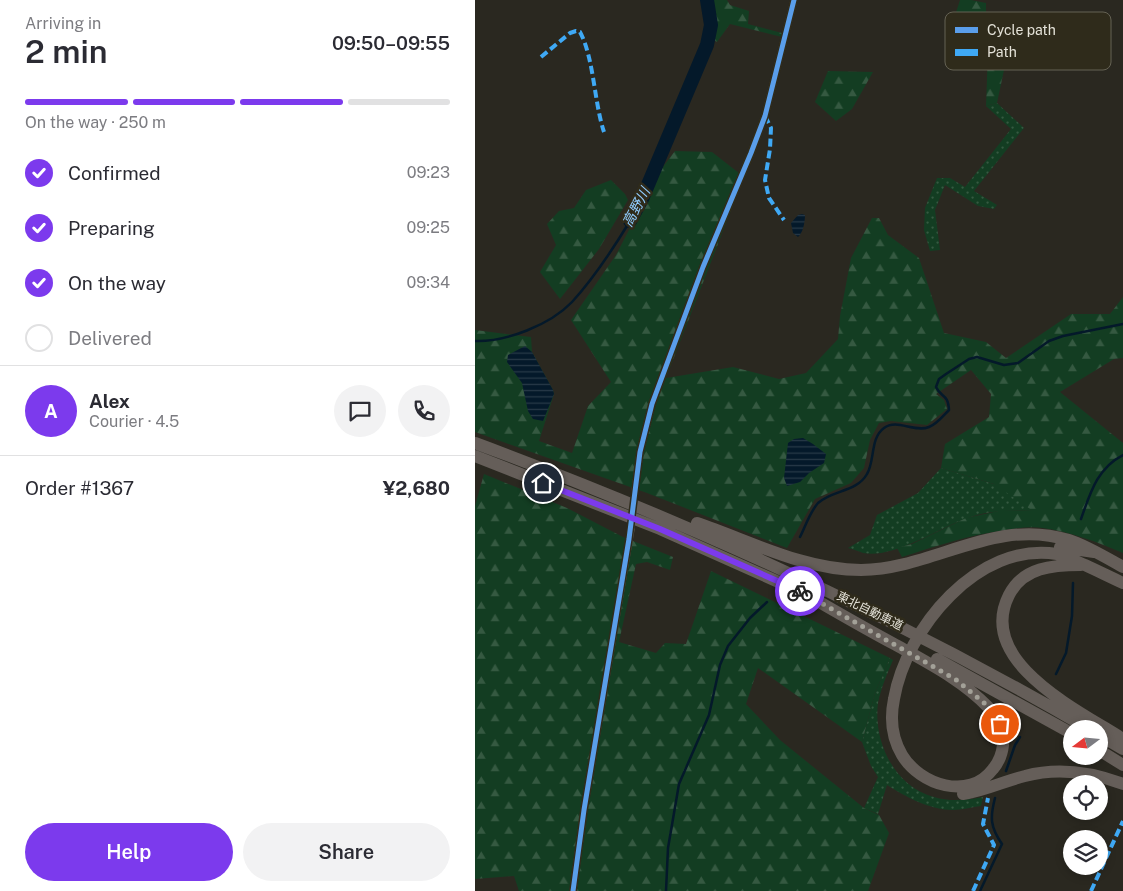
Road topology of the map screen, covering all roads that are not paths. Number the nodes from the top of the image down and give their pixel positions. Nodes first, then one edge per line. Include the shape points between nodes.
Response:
1 (794, 0) edge
2 (475, 443) edge
3 (475, 456) edge
4 (635, 490) tunnel mouth
5 (607, 494) junction
6 (631, 530) tunnel mouth
7 (1094, 552) junction
8 (1083, 565) junction
9 (1123, 567) edge
10 (1123, 584) edge
11 (802, 592) junction
12 (932, 611) junction
13 (903, 659) junction
14 (1073, 720) edge
15 (1063, 729) edge
16 (1123, 738) edge
17 (1108, 740) edge
18 (1123, 749) edge
19 (1108, 756) edge
20 (1123, 765) edge
21 (1123, 784) edge
22 (573, 891) edge

1 - 4 street via 765,116 703,267 652,404
2 - 5 highway, 東北自動車道
3 - 11 highway, 東北自動車道 via 660,529
5 - 7 highway via 801,560 845,569 874,569 902,564 987,538 1015,534 1062,538
5 - 14 highway, 東北自動車道 via 808,580 943,648
6 - 22 street
7 - 9 highway
7 - 12 highway via 1047,545 1002,552 961,576
8 - 10 highway
8 - 12 highway via 1057,554 1013,556 971,577
8 - 16 highway via 1047,566 1020,580 1005,605 1005,639 1017,660 1034,679
11 - 13 highway via 935,666 989,707 1000,724 1003,746 997,765 984,778 959,786 937,783 917,772 902,756 893,735 892,711
11 - 15 highway, 東北自動車道 via 938,659
12 - 13 highway via 915,628
13 - 21 highway via 887,697 885,732 897,761 921,784 940,792 961,794 1056,771 1091,774
17 - 18 highway
19 - 20 highway

